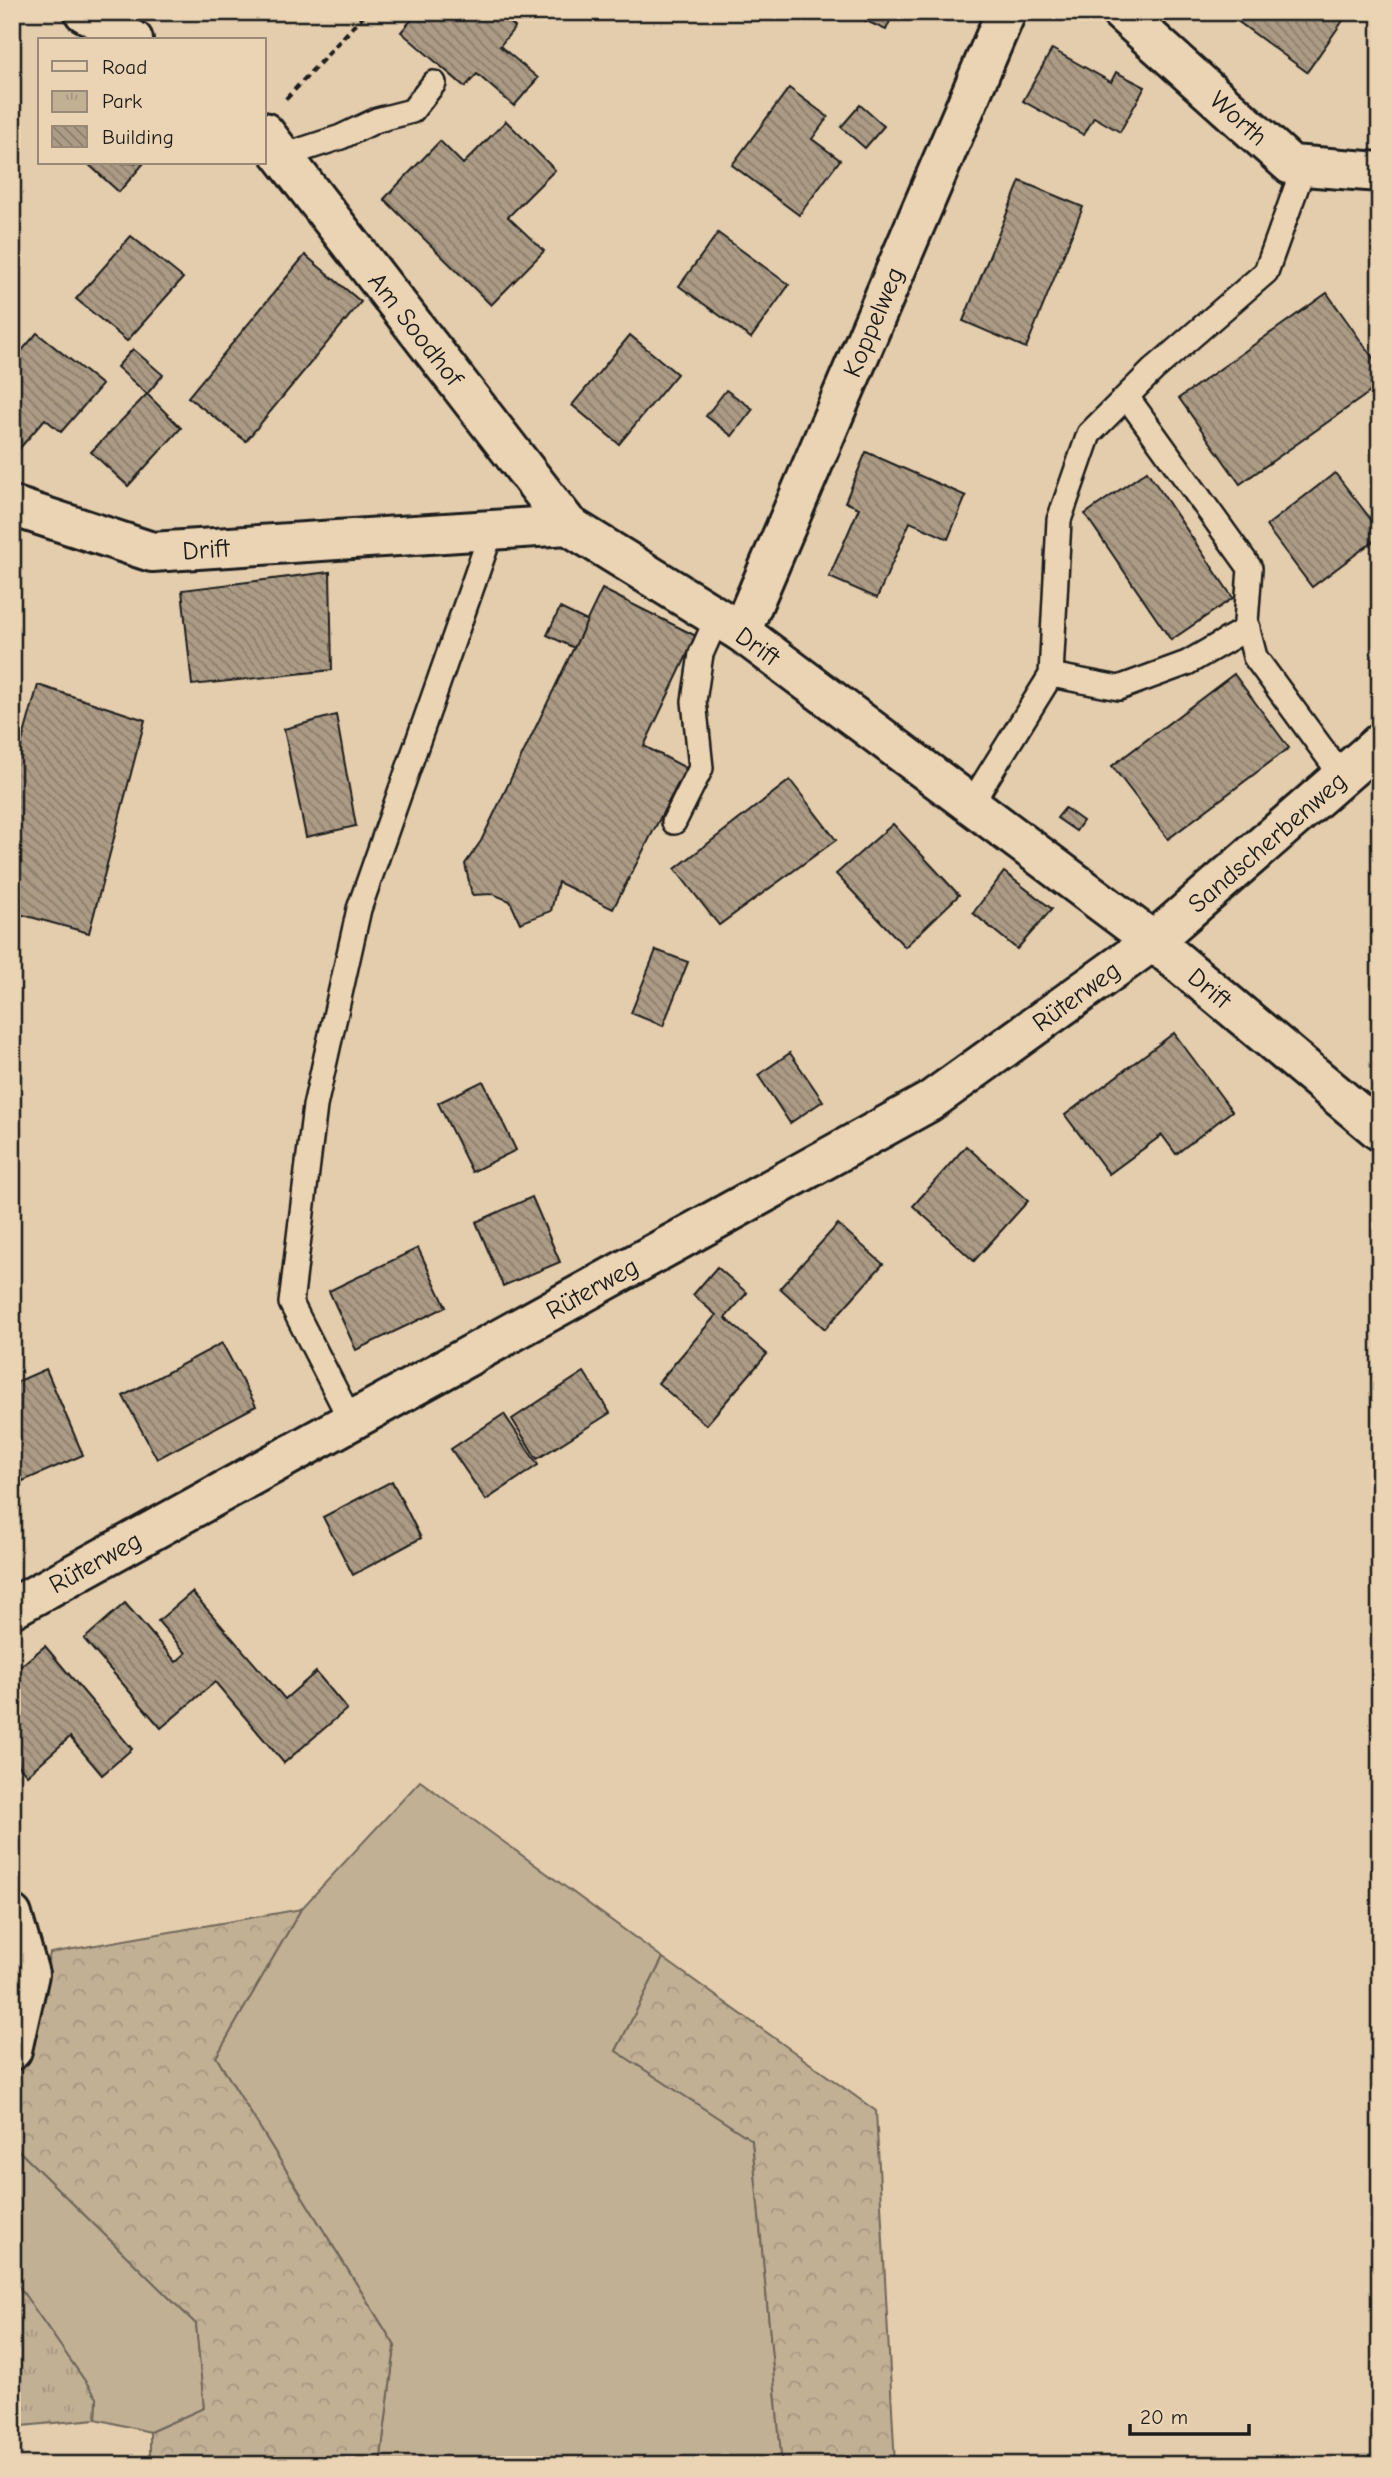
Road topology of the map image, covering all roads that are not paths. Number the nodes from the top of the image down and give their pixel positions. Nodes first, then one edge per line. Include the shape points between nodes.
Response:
1 (84, 12) edge
2 (1006, 12) edge
3 (1121, 12) edge
4 (130, 38) edge
5 (434, 83) dead end
6 (277, 130) edge
7 (1304, 166) junction
8 (1380, 172) edge
9 (1127, 397) junction
10 (12, 506) edge
11 (568, 525) junction
12 (492, 530) junction
13 (729, 625) junction
14 (1248, 628) junction
15 (1051, 675) junction
16 (1380, 743) edge
17 (1342, 776) junction
18 (971, 804) junction
19 (674, 822) dead end
20 (1153, 941) junction
21 (1380, 1132) edge
22 (351, 1421) junction
23 (12, 1608) edge
24 (12, 1915) edge
25 (12, 2049) edge

1 - 4 street
2 - 13 street, Koppelweg
3 - 7 street, Worth via 1291,165
5 - 6 lane via 412,111 377,120 341,137
6 - 11 street, Am Soodhof
7 - 8 street, Worth
7 - 9 lane via 1266,272
9 - 14 lane via 1250,568
9 - 15 lane via 1089,434 1059,520
10 - 12 street, Drift via 152,552
11 - 12 street, Drift
11 - 13 street, Drift
12 - 22 lane via 359,909 315,1107 291,1303
13 - 18 street, Drift
13 - 19 lane via 701,654 694,701 701,768
14 - 15 lane via 1187,663 1119,688
14 - 17 lane via 1255,657
15 - 18 lane
16 - 17 street, Sandscherbenweg
17 - 20 street, Sandscherbenweg
18 - 20 street, Drift
20 - 21 street, Drift
20 - 22 street, Rüterweg via 929,1102
22 - 23 street, Rüterweg
24 - 25 street via 29,1974

